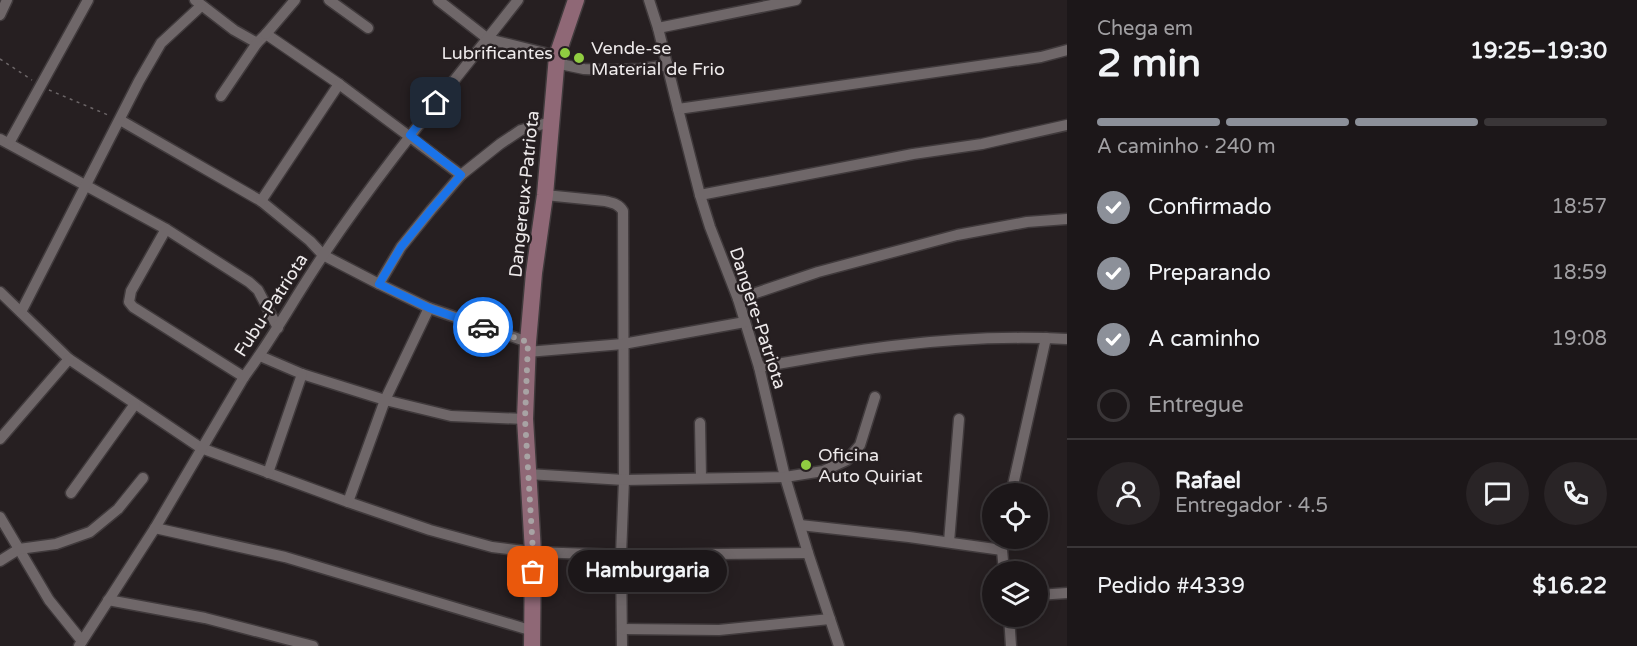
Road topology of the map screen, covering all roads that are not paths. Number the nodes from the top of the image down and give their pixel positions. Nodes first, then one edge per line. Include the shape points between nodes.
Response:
1 (7, 0) edge
2 (88, 0) edge
3 (295, 0) edge
4 (329, 0) edge
5 (438, 0) edge
6 (518, 0) edge
7 (576, 0) edge
8 (650, 0) edge
9 (796, 0) edge
10 (198, 3) edge
11 (0, 15) edge
12 (368, 28) dead end
13 (658, 28) junction
14 (266, 34) junction
15 (488, 39) junction
16 (257, 44) junction
17 (1067, 50) edge
18 (557, 56) junction
19 (668, 65) junction
20 (339, 84) junction
21 (221, 96) dead end
22 (678, 110) junction
23 (120, 120) junction
24 (551, 122) junction
25 (1067, 124) edge
26 (410, 135) junction
27 (5, 141) edge
28 (461, 175) junction
29 (85, 185) junction
30 (545, 195) junction
31 (700, 195) junction
32 (261, 201) junction
33 (1067, 219) edge
34 (166, 229) junction
35 (323, 255) junction
36 (379, 284) junction
37 (0, 292) edge
38 (738, 299) junction
39 (429, 308) junction
40 (21, 312) junction
41 (745, 322) junction
42 (278, 328) junction
43 (1046, 338) junction
44 (1067, 339) edge
45 (622, 344) junction
46 (528, 347) junction
47 (260, 356) junction
48 (69, 359) junction
49 (759, 367) junction
50 (302, 374) junction
51 (244, 377) junction
52 (875, 397) dead end
53 (385, 400) junction
54 (135, 404) junction
55 (525, 419) junction
56 (959, 419) dead end
57 (700, 423) dead end
58 (1, 435) edge
59 (201, 448) junction
60 (268, 473) junction
61 (528, 474) junction
62 (785, 477) junction
63 (143, 478) dead end
64 (701, 478) junction
65 (624, 480) junction
66 (1013, 483) edge
67 (71, 493) dead end
68 (348, 502) junction
69 (0, 517) edge
70 (800, 525) junction
71 (155, 528) junction
72 (949, 542) junction
73 (19, 549) junction
74 (1002, 550) joint
75 (533, 552) junction
76 (808, 553) junction
77 (621, 555) junction
78 (0, 561) edge
79 (1003, 561) edge
80 (1067, 593) edge
81 (1048, 594) edge
82 (108, 600) junction
83 (830, 619) junction
84 (1010, 627) edge
85 (622, 629) junction
86 (532, 638) edge
87 (80, 643) edge
88 (313, 646) edge
89 (622, 646) edge
90 (839, 646) edge
91 (1011, 646) edge

1 - 11 street
2 - 27 street
3 - 14 street
4 - 12 street
5 - 15 street
6 - 15 street, Fubu-Patriota
7 - 18 street, Dangereux-Patriota
8 - 13 street, Dangere-Patriota
9 - 13 street
10 - 16 street
10 - 23 street via 161,43
13 - 19 street, Dangere-Patriota
14 - 16 street
14 - 20 street
15 - 18 street
15 - 26 street, Fubu-Patriota
16 - 21 street
17 - 22 street
18 - 19 street via 566,65 584,69
18 - 24 street, Dangereux-Patriota
19 - 22 street, Dangere-Patriota
20 - 26 street
20 - 32 street
22 - 31 street, Dangere-Patriota
23 - 29 street
23 - 32 street
24 - 28 street via 521,130
24 - 30 street, Dangereux-Patriota
25 - 31 street via 982,144
26 - 28 street
26 - 35 street, Fubu-Patriota
27 - 29 street
28 - 36 street via 401,247
29 - 34 street
29 - 40 street
30 - 45 street via 621,206
30 - 46 street, Dangereux-Patriota
31 - 38 street, Dangere-Patriota
32 - 35 street
33 - 38 street via 957,235 818,272
34 - 42 street via 249,282 258,290
34 - 51 street via 131,291 129,302
35 - 36 street
35 - 42 street, Fubu-Patriota
36 - 39 street
37 - 40 street
38 - 41 street, Dangere-Patriota
39 - 46 street
39 - 53 street
40 - 48 street
41 - 45 street
41 - 49 street, Dangere-Patriota
42 - 47 street, Fubu-Patriota
43 - 44 street
43 - 49 street via 911,344
43 - 66 street
45 - 46 street
45 - 65 street
46 - 55 street, Dangereux-Patriota
47 - 50 street
47 - 51 street, Fubu-Patriota
48 - 54 street
48 - 58 street
49 - 62 street, Dangere-Patriota
50 - 53 street
50 - 60 street
51 - 59 street, Fubu-Patriota
52 - 62 street via 860,445 846,460 823,471
53 - 55 street via 451,416
53 - 68 street
54 - 59 street
54 - 67 street
55 - 61 street, Dangereux-Patriota
56 - 72 street
57 - 64 street
59 - 60 street
59 - 71 street, Fubu-Patriota
60 - 68 street
61 - 65 street
61 - 75 street, Dangereux-Patriota
62 - 64 street
62 - 70 street, Dangere-Patriota
63 - 73 street via 118,509 90,532 56,544
64 - 65 street
65 - 77 street
68 - 75 street via 439,533 501,549
69 - 73 street
70 - 72 street
70 - 76 street, Dangere-Patriota
71 - 82 street, Fubu-Patriota
71 - 86 street via 285,557
72 - 74 street
73 - 78 street
73 - 87 street
74 - 79 street
75 - 77 street
75 - 86 street, Dangereux-Patriota
76 - 77 street
76 - 83 street, Dangere-Patriota
77 - 85 street
80 - 81 street
82 - 87 street, Fubu-Patriota
82 - 88 street via 205,618
83 - 85 street via 719,630
83 - 90 street, Dangere-Patriota
84 - 91 street
85 - 89 street

